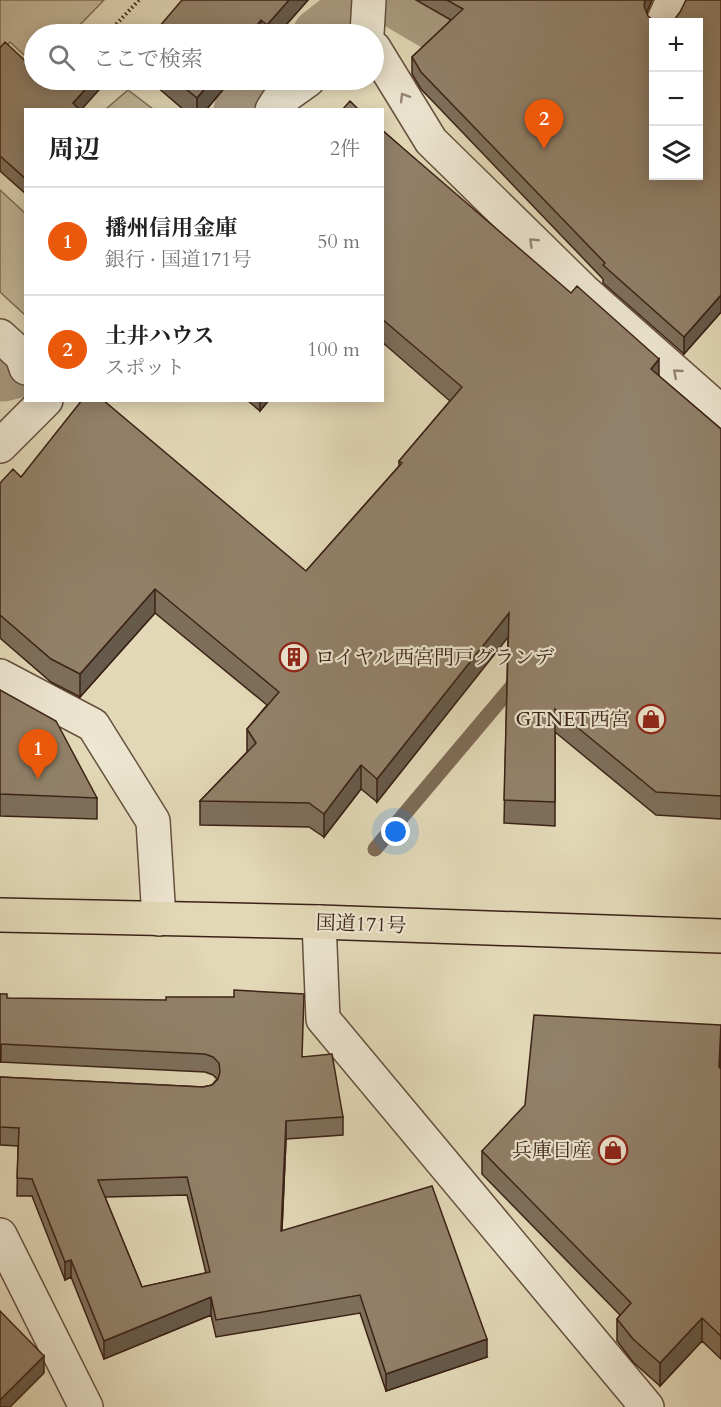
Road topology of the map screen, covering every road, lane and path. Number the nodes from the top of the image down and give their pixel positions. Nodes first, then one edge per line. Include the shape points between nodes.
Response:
1 (139, 0) edge
2 (673, 0) edge
3 (665, 18) edge
4 (116, 24) edge
5 (384, 53) edge
6 (294, 90) edge
7 (273, 108) edge
8 (39, 403) edge
9 (721, 412) edge
10 (0, 446) edge
11 (0, 676) edge
12 (0, 915) edge
13 (159, 919) junction
14 (319, 922) junction
15 (721, 936) edge
16 (0, 1234) edge
17 (76, 1402) edge
18 (647, 1407) edge

1 - 4 path
2 - 3 street
9 -> 5 street via 584,291 431,141
6 - 7 street
8 - 10 street
11 - 13 street via 93,725 153,821
12 - 13 highway, 国道171号
13 - 14 highway, 国道171号
14 - 15 highway, 国道171号
14 - 18 street via 323,1019
16 - 17 street

